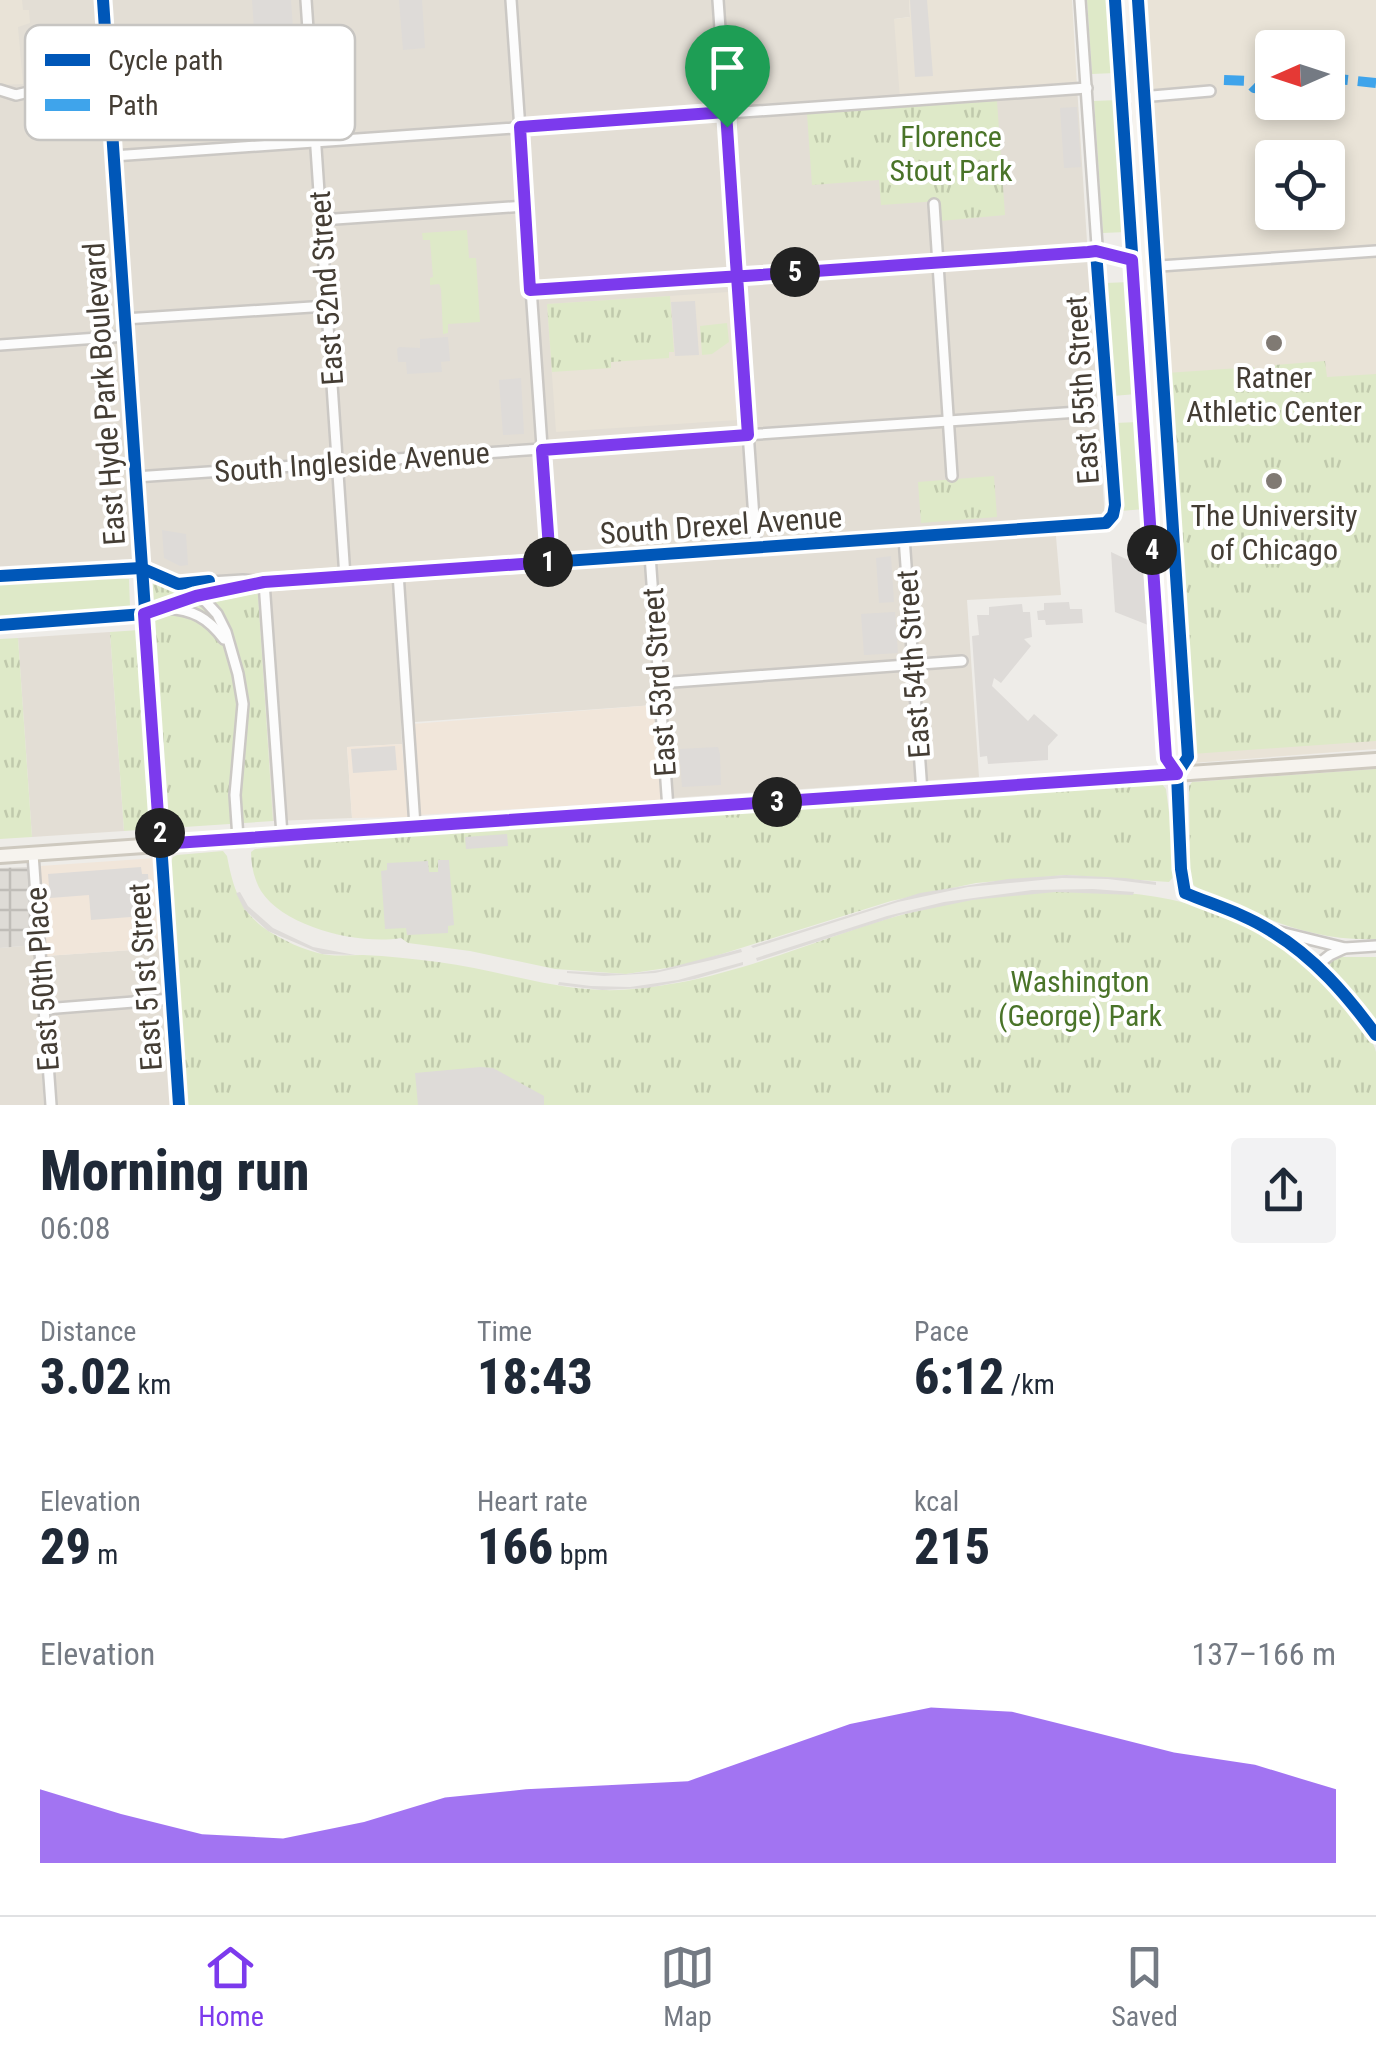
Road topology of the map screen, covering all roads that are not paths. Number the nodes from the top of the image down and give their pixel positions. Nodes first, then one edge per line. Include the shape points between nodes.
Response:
1 (102, 0) edge
2 (306, 0) edge
3 (512, 0) edge
4 (718, 0) edge
5 (1080, 0) edge
6 (1121, 0) edge
7 (1130, 0) edge
8 (104, 25) edge
9 (308, 25) edge
10 (1086, 88) junction
11 (0, 90) edge
12 (1210, 91) dead end
13 (25, 92) edge
14 (1133, 98) junction
15 (726, 112) junction
16 (520, 127) junction
17 (355, 139) edge
18 (112, 140) edge
19 (343, 140) edge
20 (316, 142) junction
21 (113, 156) junction
22 (934, 204) dead end
23 (525, 206) junction
24 (321, 220) junction
25 (1096, 251) junction
26 (1376, 251) edge
27 (938, 262) junction
28 (1146, 263) junction
29 (737, 276) junction
30 (530, 290) junction
31 (327, 306) junction
32 (124, 319) junction
33 (126, 336) junction
34 (0, 345) edge
35 (1108, 410) junction
36 (948, 421) junction
37 (748, 435) junction
38 (542, 450) junction
39 (337, 464) junction
40 (952, 476) dead end
41 (135, 477) junction
42 (1106, 523) joint
43 (904, 537) junction
44 (756, 548) junction
45 (650, 555) junction
46 (550, 562) junction
47 (141, 568) junction
48 (398, 573) junction
49 (0, 576) edge
50 (346, 576) junction
51 (264, 582) junction
52 (178, 584) junction
53 (196, 596) junction
54 (163, 608) junction
55 (144, 614) junction
56 (0, 625) edge
57 (228, 645) junction
58 (962, 660) dead end
59 (914, 664) junction
60 (659, 684) junction
61 (1376, 760) edge
62 (1177, 774) junction
63 (922, 792) junction
64 (668, 809) junction
65 (415, 826) junction
66 (282, 835) junction
67 (238, 838) junction
68 (160, 844) junction
69 (33, 854) junction
70 (0, 856) edge
71 (1269, 929) junction
72 (1376, 946) edge
73 (1345, 948) junction
74 (1316, 966) junction
75 (172, 999) junction
76 (44, 1009) junction
77 (1376, 1035) edge
78 (51, 1105) edge
79 (179, 1105) edge

1 - 8 main road, East Hyde Park Boulevard
2 - 9 street, East 52nd Street
3 - 16 street
4 - 15 street
5 - 10 street, East 55th Street
6 - 14 main road
7 - 14 main road
10 - 15 street
10 - 25 street, East 55th Street
11 - 13 street
12 - 14 street
14 - 28 main road
15 - 16 street
15 - 29 street
16 - 17 street
16 - 23 street
18 - 21 main road, East Hyde Park Boulevard
19 - 20 street
20 - 21 street
20 - 24 street, East 52nd Street
21 - 32 main road, East Hyde Park Boulevard
22 - 27 street
23 - 24 street
23 - 30 street
24 - 31 street, East 52nd Street
25 - 27 street
25 - 28 street
25 - 35 street, East 55th Street
26 - 28 street
27 - 29 street
27 - 36 street
28 - 62 main road
29 - 30 street
29 - 37 street
30 - 38 street
31 - 32 street
31 - 39 street, East 52nd Street
32 - 33 main road, East Hyde Park Boulevard
33 - 34 street
33 - 41 main road, East Hyde Park Boulevard
35 - 36 street, South Ingleside Avenue
35 - 42 street, East 55th Street via 1115,505
36 - 37 street, South Ingleside Avenue
36 - 40 street
37 - 38 street, South Ingleside Avenue
37 - 44 street
38 - 39 street, South Ingleside Avenue
38 - 46 street
39 - 41 street, South Ingleside Avenue
39 - 50 street, East 52nd Street
41 - 47 main road, East Hyde Park Boulevard
42 - 43 street, South Drexel Avenue
43 - 44 street, South Drexel Avenue
43 - 59 street, East 54th Street
44 - 45 street, South Drexel Avenue
45 - 46 street, South Drexel Avenue
45 - 60 street, East 53rd Street
46 - 48 street, South Drexel Avenue
47 - 49 main road
47 - 52 street, South Drexel Avenue
47 - 55 main road, East Hyde Park Boulevard
48 - 50 street, South Drexel Avenue
48 - 65 street
50 - 51 street, South Drexel Avenue
51 - 52 street, South Drexel Avenue
51 - 53 street, South Drexel Avenue
51 - 66 street
52 - 53 street
53 - 54 street, South Drexel Avenue
53 - 57 street via 217,614
54 - 55 street, South Drexel Avenue
54 - 57 street, South Drexel Avenue via 192,611
55 - 56 main road
55 - 68 main road, East Hyde Park Boulevard
57 - 67 street via 243,704
58 - 59 street
59 - 60 street
59 - 63 street, East 54th Street
60 - 64 street, East 53rd Street
61 - 62 main road
62 - 63 main road
62 - 71 main road via 1185,894
63 - 64 main road
64 - 65 main road
65 - 66 main road
66 - 67 main road
67 - 68 main road
68 - 69 main road
68 - 75 main road, East 51st Street
69 - 70 main road
69 - 76 street, East 50th Place
71 - 73 street
71 - 74 main road
72 - 73 street
73 - 74 street
74 - 77 main road
75 - 76 street
75 - 79 main road, East 51st Street
76 - 78 street, East 50th Place

